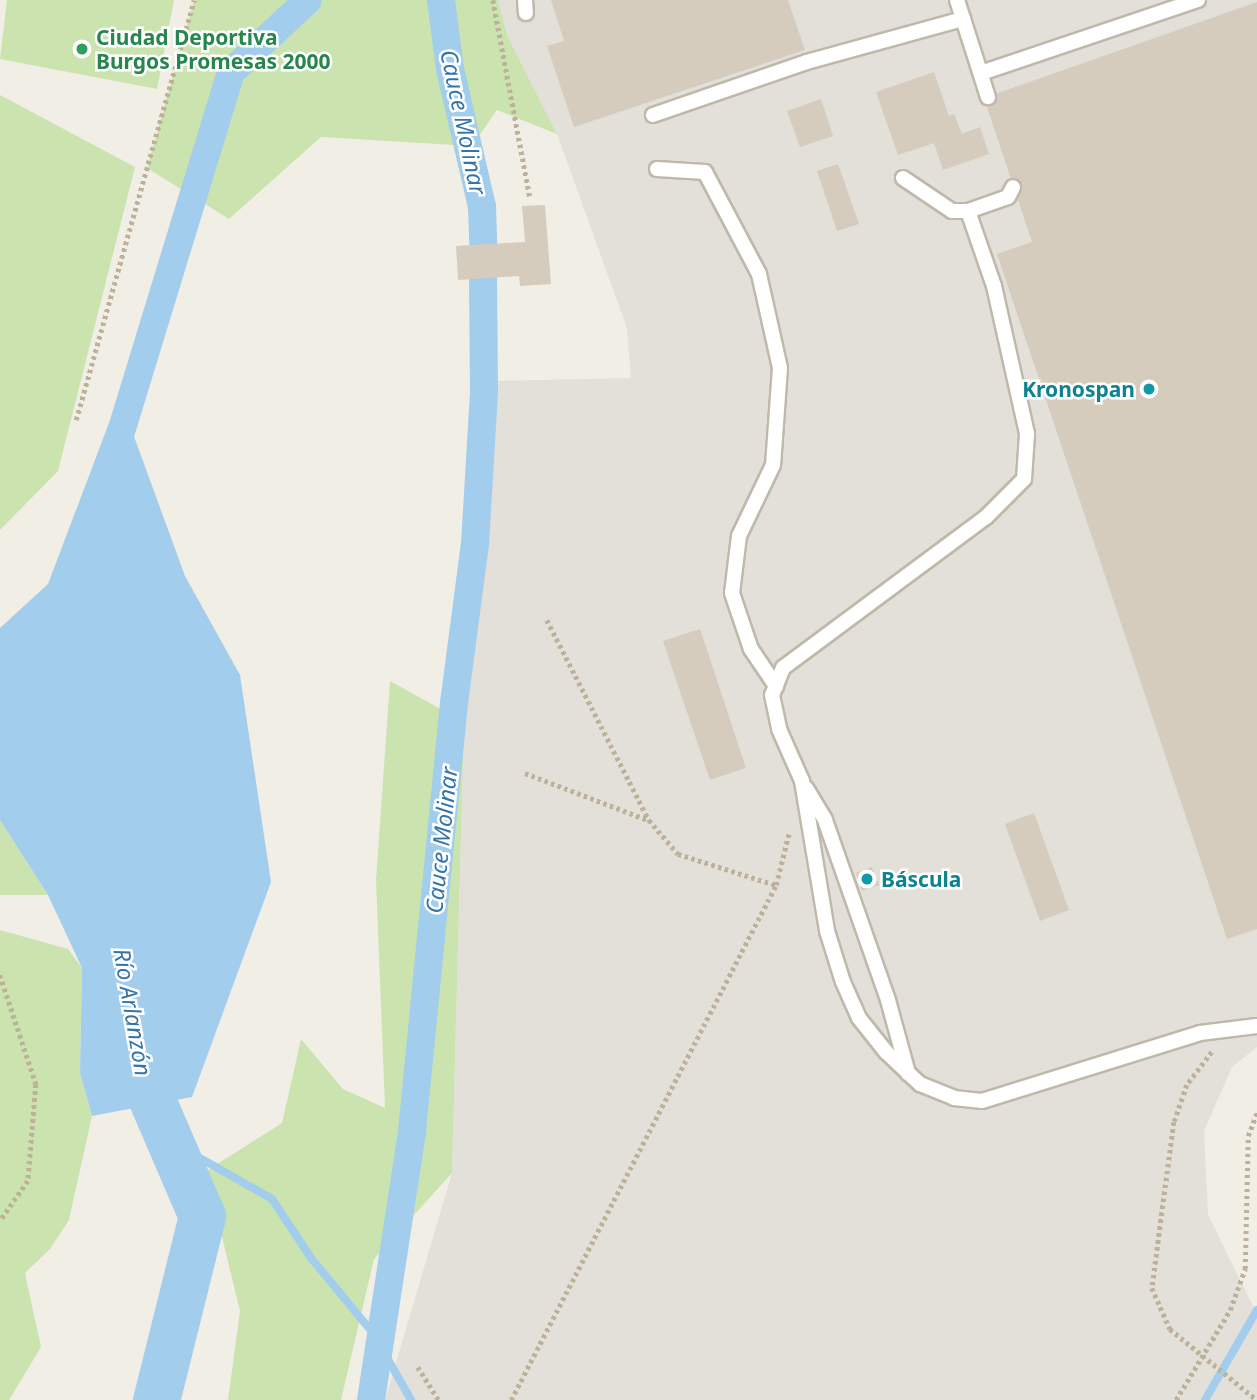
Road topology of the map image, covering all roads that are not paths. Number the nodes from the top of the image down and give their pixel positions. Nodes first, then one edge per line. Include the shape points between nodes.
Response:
1 (957, 0) edge
2 (1198, 0) edge
3 (963, 19) junction
4 (981, 73) junction
5 (988, 97) dead end
6 (653, 115) dead end
7 (657, 169) dead end
8 (903, 178) dead end
9 (1013, 187) dead end
10 (968, 211) junction
11 (776, 686) junction
12 (802, 781) junction
13 (1257, 1026) edge
14 (908, 1073) junction

1 - 3 lane
2 - 4 lane
3 - 4 lane
3 - 6 lane via 807,62
4 - 5 lane
7 - 11 lane via 705,172 730,212 762,287 780,368 773,465 739,536 732,593 751,649
8 - 10 lane via 952,211
9 - 10 lane via 1008,197
10 - 11 lane via 994,286 1027,434 1024,478 986,517 783,668
11 - 12 lane via 772,695 779,729
12 - 14 lane via 825,820 888,1000
12 - 14 lane via 827,931 843,982 859,1018
13 - 14 lane via 1200,1032 982,1101 954,1098 920,1084

